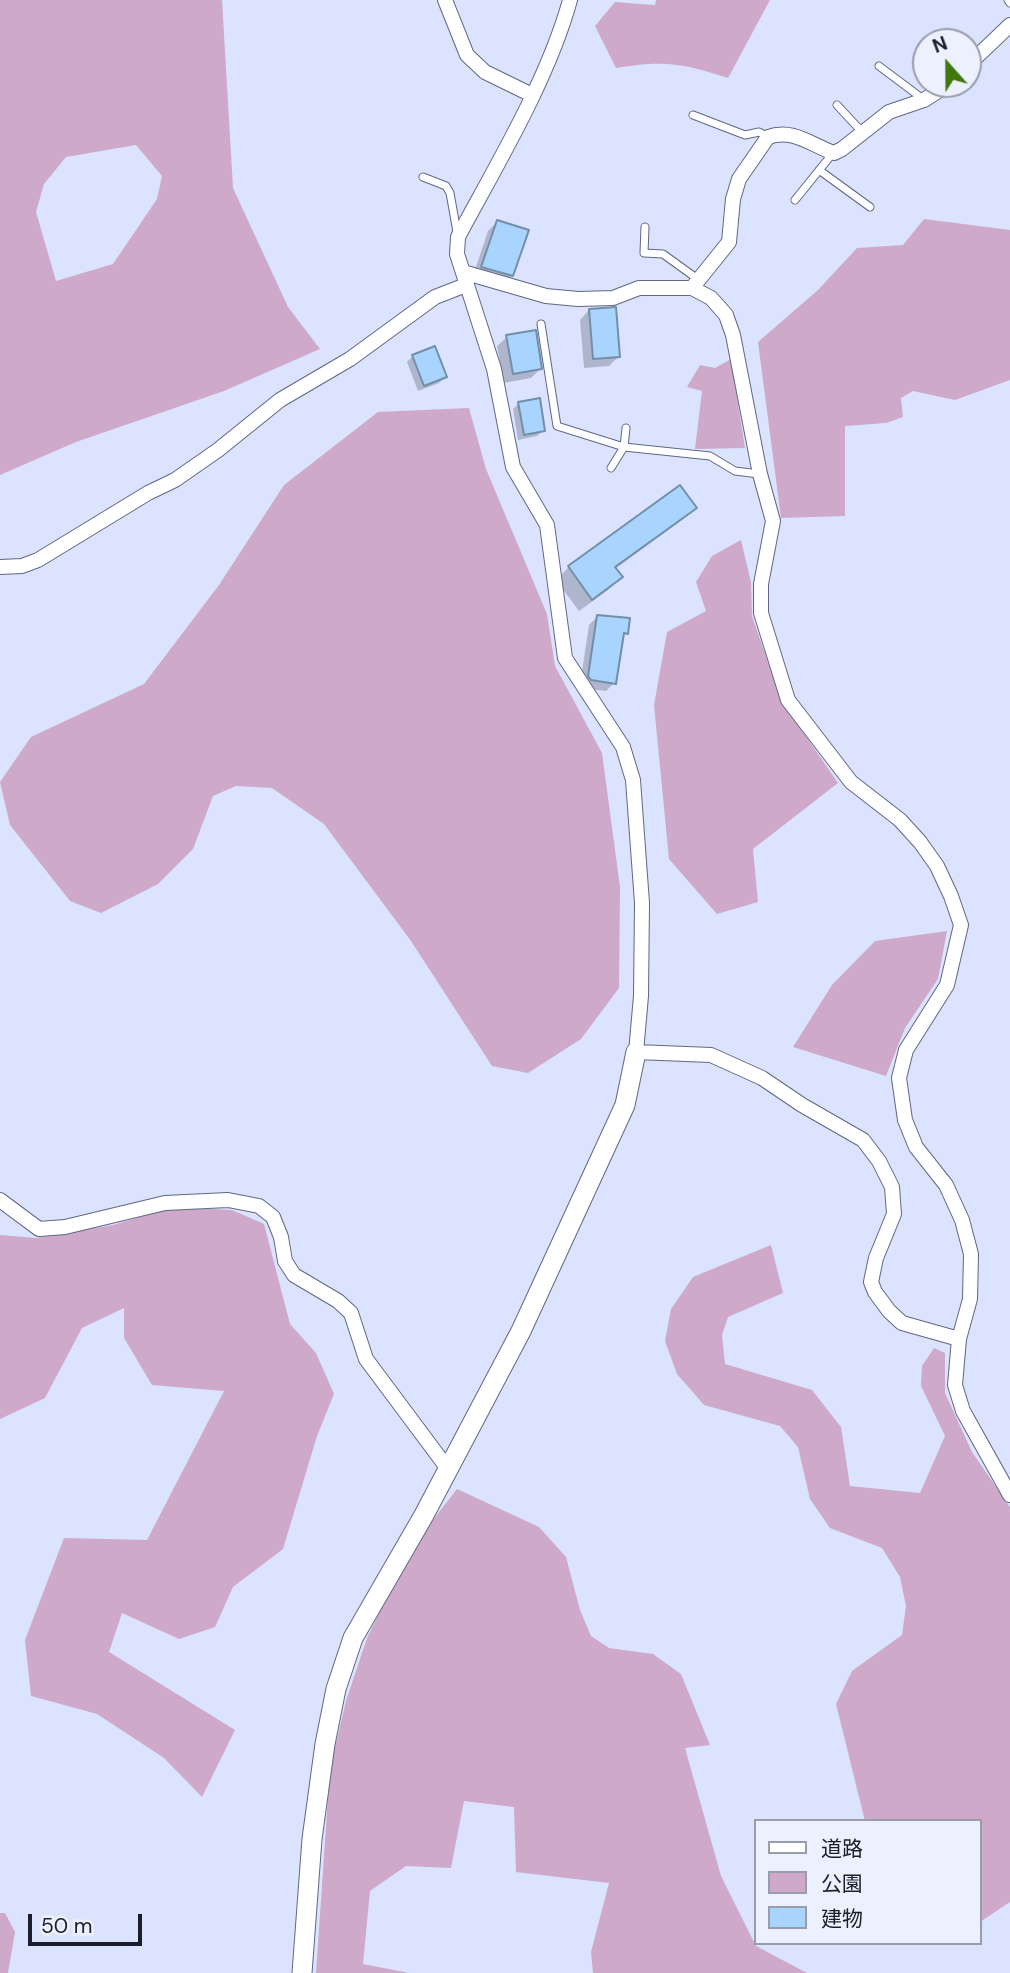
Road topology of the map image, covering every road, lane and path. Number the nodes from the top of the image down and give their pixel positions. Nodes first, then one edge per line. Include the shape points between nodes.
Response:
1 (445, 0) edge
2 (570, 0) edge
3 (1010, 25) edge
4 (982, 52) edge
5 (879, 66) dead end
6 (532, 95) junction
7 (926, 98) edge
8 (923, 100) junction
9 (837, 105) dead end
10 (693, 115) dead end
11 (863, 133) junction
12 (768, 137) junction
13 (834, 153) junction
14 (819, 170) junction
15 (423, 177) dead end
16 (795, 200) dead end
17 (870, 207) dead end
18 (645, 227) dead end
19 (458, 237) junction
20 (465, 278) junction
21 (696, 284) junction
22 (541, 324) dead end
23 (626, 428) dead end
24 (624, 447) junction
25 (611, 468) dead end
26 (760, 474) junction
27 (0, 567) edge
28 (636, 1052) junction
29 (0, 1200) edge
30 (959, 1339) junction
31 (448, 1469) junction
32 (1008, 1490) edge
33 (302, 1973) edge

1 - 6 street via 467,55 485,72
2 - 6 street
3 - 4 street
5 - 8 lane
6 - 19 street
7 - 8 street
8 - 11 street via 889,112
9 - 11 lane
10 - 12 lane via 745,135 759,132
11 - 13 street
12 - 13 street via 794,136
12 - 21 street via 739,179 729,242
13 - 14 lane
14 - 16 lane
14 - 17 lane
15 - 19 lane via 446,186 454,202
18 - 21 lane via 644,253 663,254
19 - 20 street via 457,254
20 - 21 street via 578,299
20 - 27 street via 350,359 280,400 175,480 38,559 22,566
20 - 28 street via 494,369 513,467 547,525 565,658 623,747 633,780 642,903
21 - 26 street via 726,314
22 - 24 lane via 557,426
23 - 24 lane
24 - 25 lane
24 - 26 lane via 710,456 735,471
26 - 30 street via 773,521 761,584 761,613 788,699 851,782 920,842 947,886 961,925 947,985 906,1050 900,1078 905,1120 916,1147 946,1185 971,1254 970,1299
28 - 30 street via 711,1055 762,1078 863,1140 892,1187 894,1214 871,1282 875,1292 902,1323
28 - 31 street via 625,1105 521,1331
29 - 31 street via 39,1229 165,1203 228,1199 259,1206 273,1217 293,1275 351,1313 366,1359
30 - 32 street via 955,1385 963,1411
31 - 33 street via 353,1638 336,1689 312,1839

